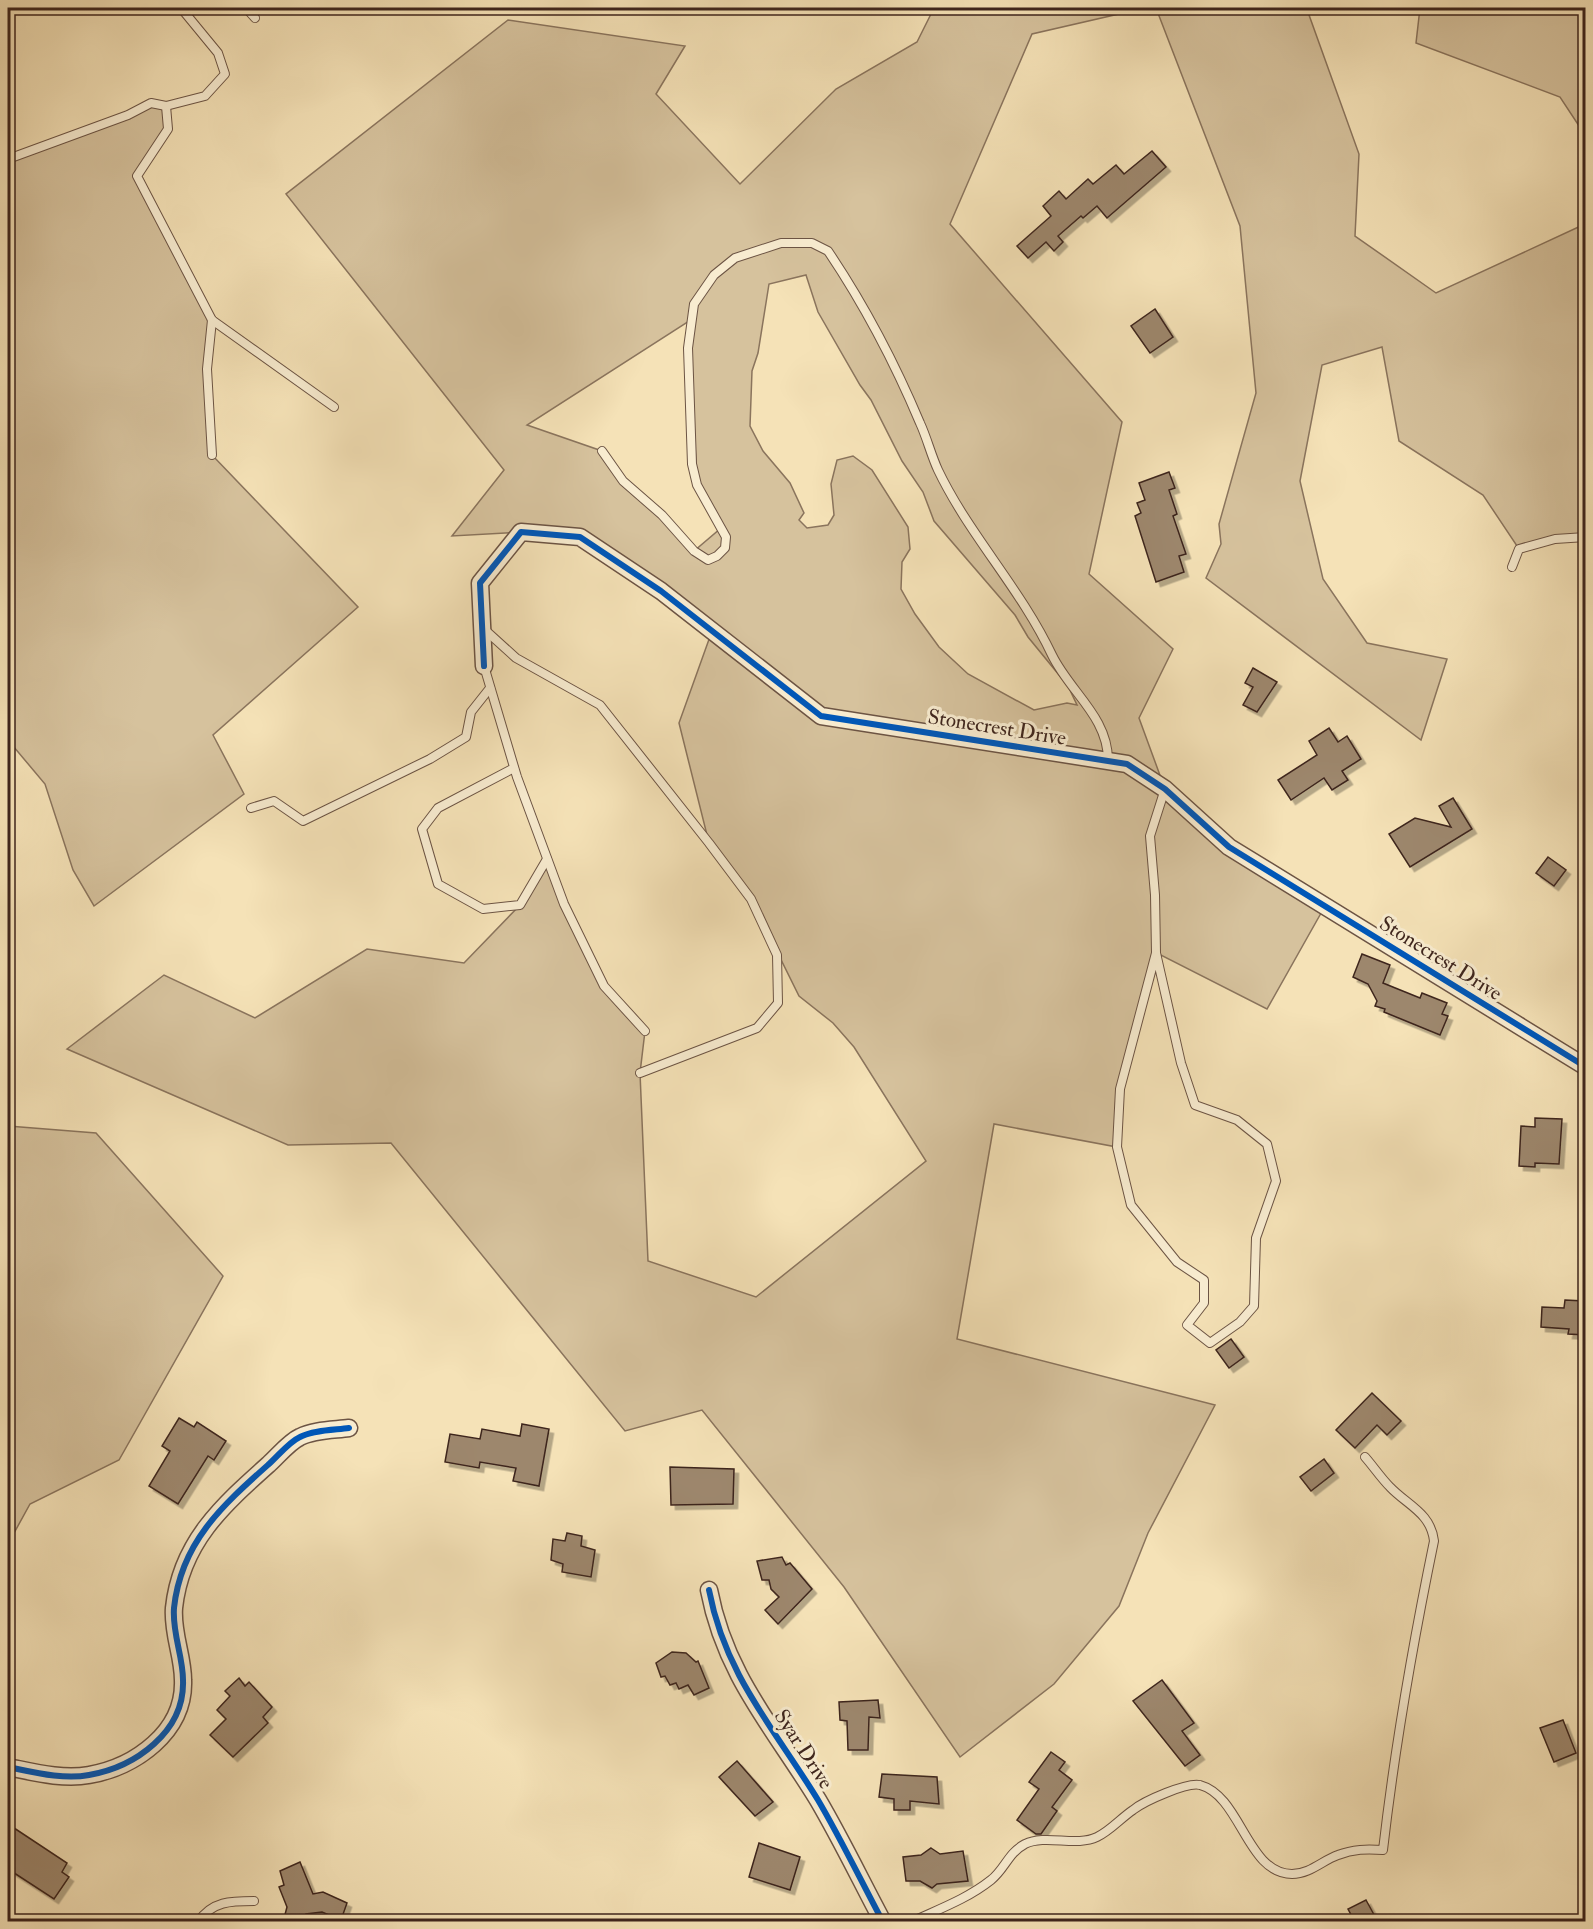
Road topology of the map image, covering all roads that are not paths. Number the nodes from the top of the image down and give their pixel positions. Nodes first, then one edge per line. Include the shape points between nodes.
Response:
1 (181, 8) edge
2 (246, 8) edge
3 (255, 18) dead end
4 (166, 106) junction
5 (8, 159) edge
6 (213, 320) junction
7 (334, 408) dead end
8 (602, 451) dead end
9 (212, 455) dead end
10 (1586, 537) edge
11 (1512, 567) dead end
12 (482, 627) junction
13 (484, 666) joint
14 (490, 688) junction
15 (1108, 760) junction
16 (514, 768) junction
17 (1165, 789) junction
18 (251, 807) dead end
19 (547, 859) junction
20 (1156, 953) junction
21 (645, 1031) dead end
22 (1586, 1066) edge
23 (640, 1073) dead end
24 (349, 1428) dead end
25 (1365, 1456) dead end
26 (709, 1590) dead end
27 (8, 1767) edge
28 (254, 1901) dead end
29 (198, 1922) edge
30 (883, 1922) edge
31 (911, 1922) edge

1 - 4 lane via 218,53 225,74 205,96
2 - 3 lane
4 - 5 lane via 151,103
4 - 6 lane via 168,129 137,176
6 - 7 lane
6 - 9 lane via 207,369
8 - 15 lane via 623,481 662,515 694,551 708,560 717,556 726,537 697,485 692,464 688,348 694,304 714,275 735,258 781,243 812,243 828,251 895,370 955,502 1014,589 1069,684 1097,718 1108,743
10 - 11 lane via 1528,544 1518,549
12 - 13 street, Stonecrest Drive
12 - 15 street, Stonecrest Drive via 480,583 521,532 580,537 661,591 821,716
12 - 23 lane via 516,658 600,705 751,899 777,955 778,1003 757,1028
13 - 14 lane
14 - 16 lane
14 - 18 lane via 471,712 466,737 430,759 303,821 274,801
15 - 17 street, Stonecrest Drive via 1127,764
16 - 19 lane
16 - 19 lane via 438,808 422,829 438,884 483,909 520,904
17 - 20 lane via 1150,836
17 - 22 street, Stonecrest Drive via 1229,847
19 - 21 lane via 604,986
20 - 20 lane via 1120,1089 1117,1147 1131,1205 1177,1262 1204,1280 1204,1303 1187,1325 1210,1343 1240,1322 1254,1306 1256,1238 1276,1181 1267,1144 1237,1120 1195,1105 1181,1063
24 - 27 street via 300,1437 219,1509 196,1540 183,1570 174,1609 183,1681 178,1711 163,1738 115,1768 87,1776 41,1774
25 - 31 lane via 1389,1487 1425,1516 1433,1529 1434,1541 1391,1776 1383,1850 1351,1851 1293,1874 1282,1872 1259,1855 1220,1797 1194,1785 1136,1807 1097,1837 1027,1843 1014,1851 994,1878 978,1890
26 - 30 street, Syar Drive via 715,1623 741,1681 818,1801
28 - 29 lane via 225,1901 203,1914

